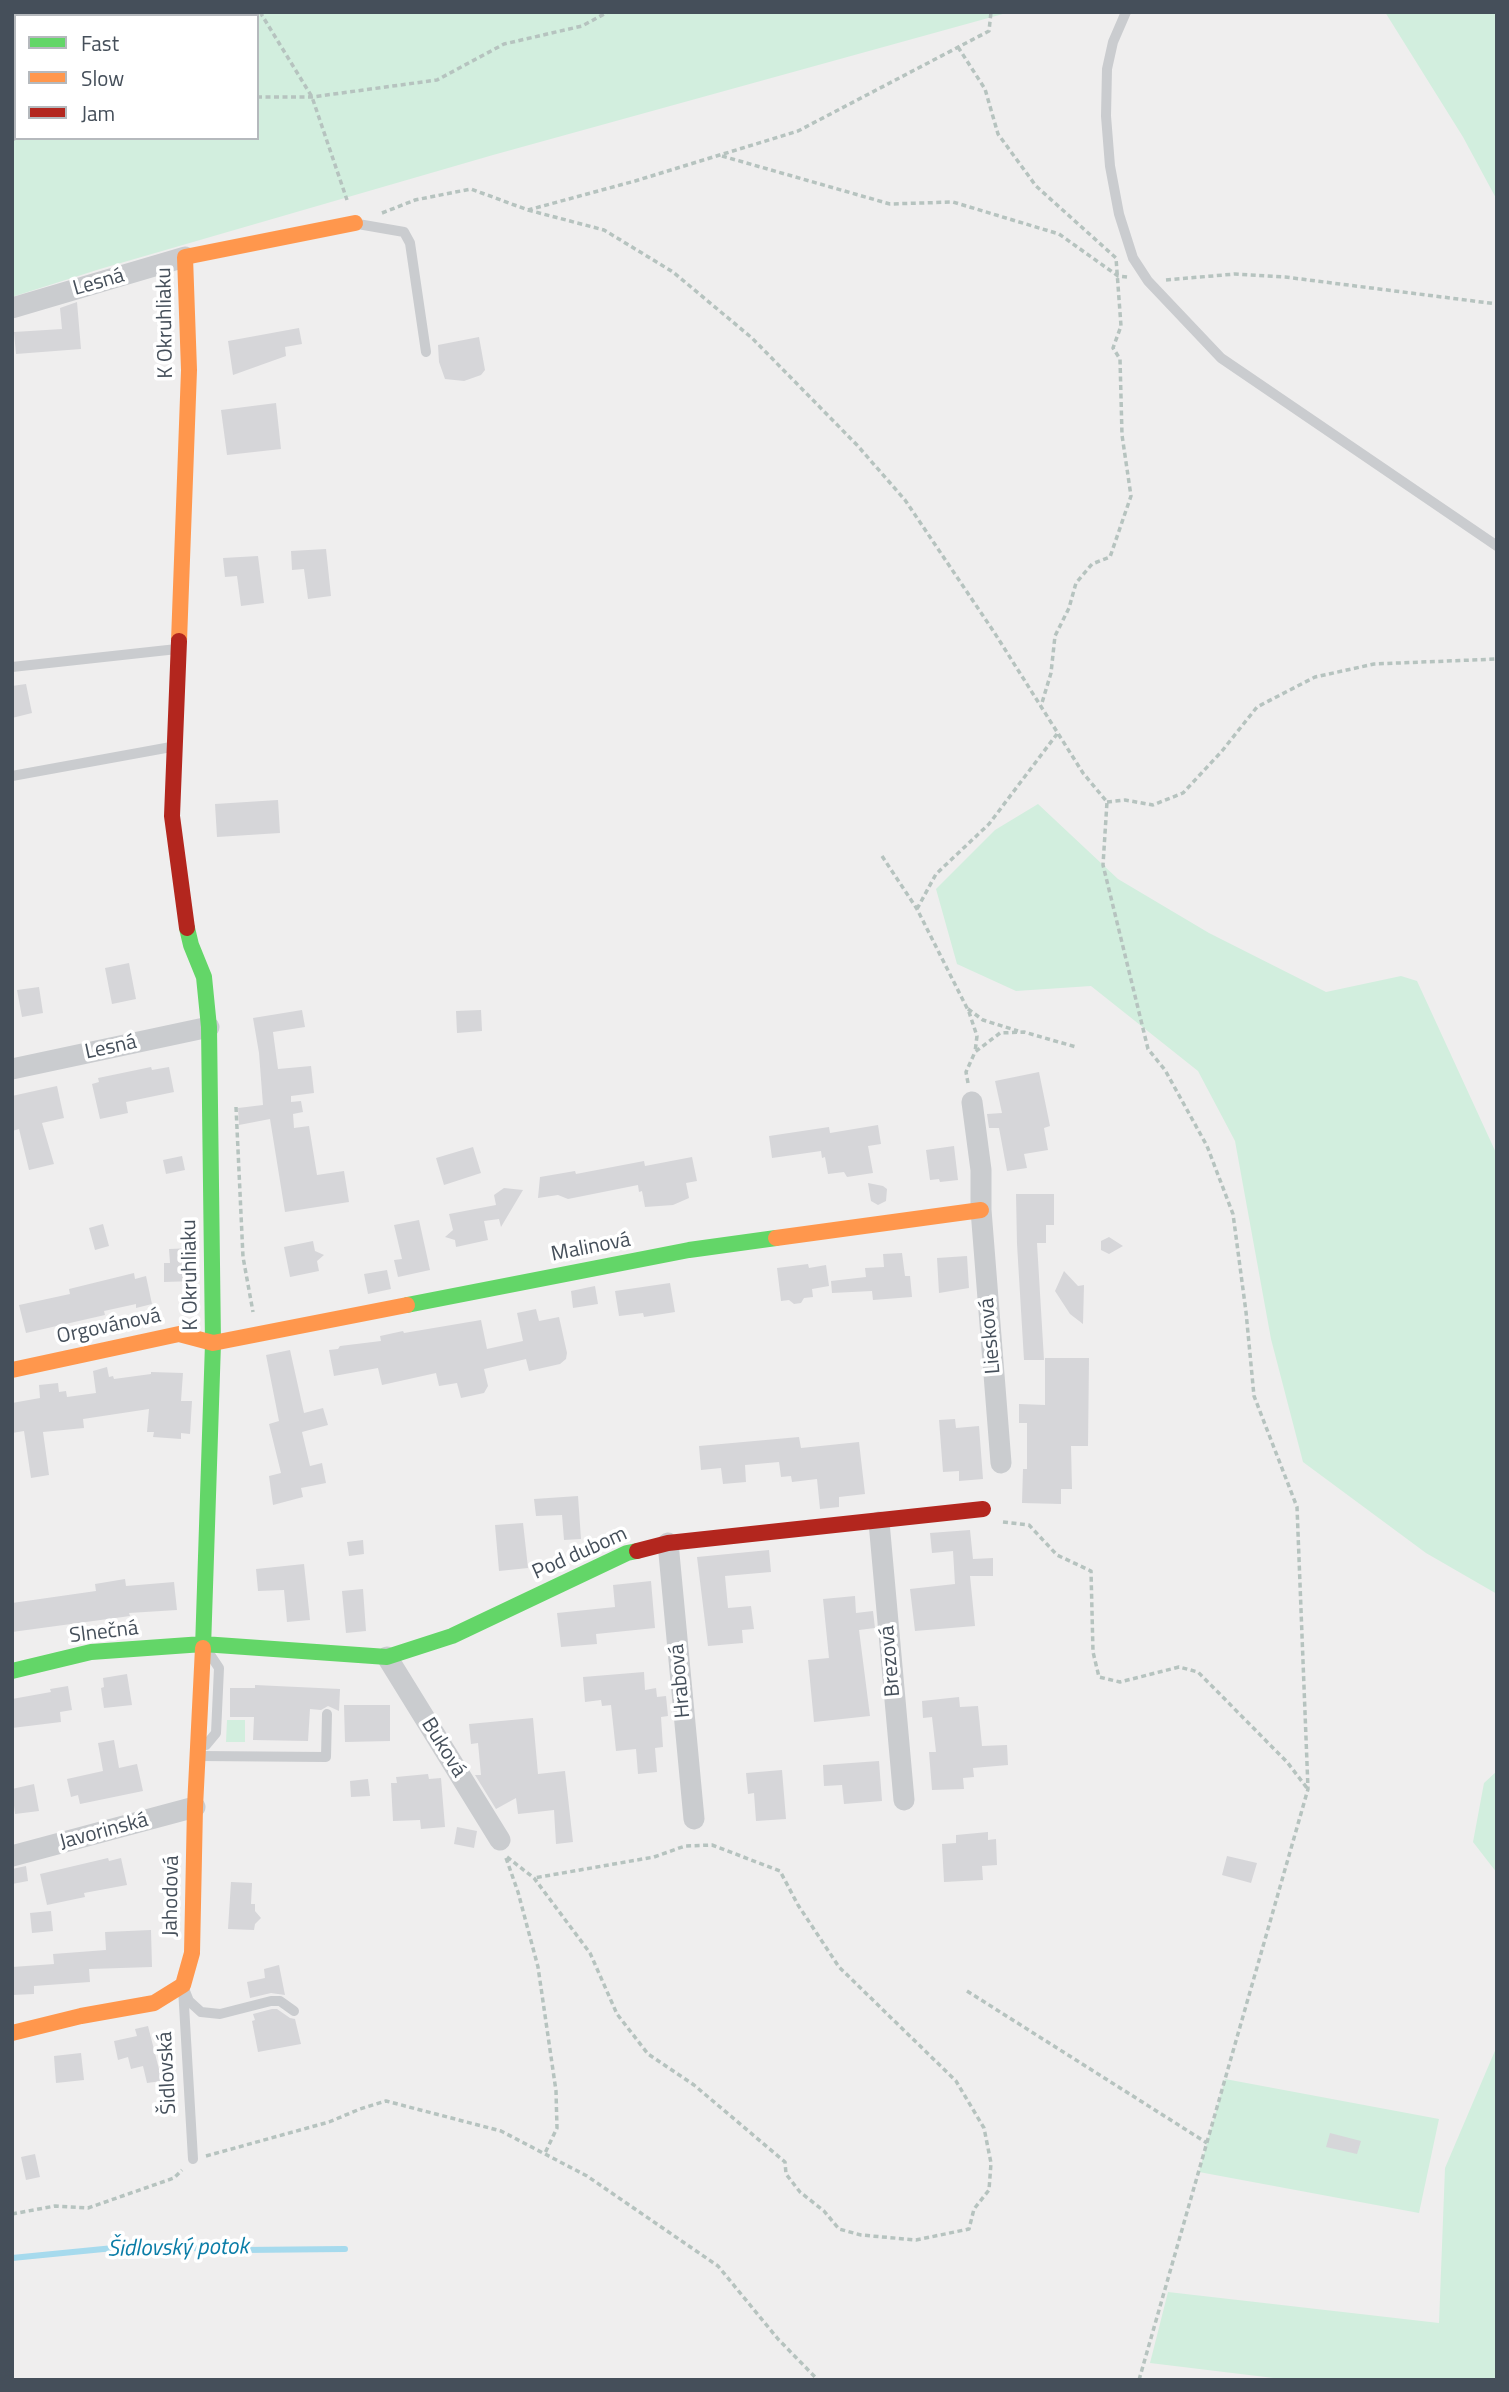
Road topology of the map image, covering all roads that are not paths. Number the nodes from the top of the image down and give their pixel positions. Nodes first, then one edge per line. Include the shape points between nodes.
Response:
1 (1126, 12) edge
2 (355, 223) joint
3 (185, 257) junction
4 (12, 308) edge
5 (426, 352) dead end
6 (1497, 546) edge
7 (180, 649) junction
8 (12, 667) edge
9 (174, 747) junction
10 (12, 776) edge
11 (209, 1027) junction
12 (12, 1069) edge
13 (972, 1102) road end
14 (981, 1210) junction
15 (213, 1343) junction
16 (12, 1370) edge
17 (1002, 1462) dead end
18 (983, 1509) road end
19 (879, 1522) junction
20 (668, 1543) junction
21 (203, 1644) junction
22 (387, 1657) junction
23 (12, 1671) edge
24 (327, 1714) dead end
25 (198, 1756) junction
26 (904, 1800) dead end
27 (195, 1807) junction
28 (694, 1819) dead end
29 (503, 1848) road end
30 (12, 1856) edge
31 (183, 1985) junction
32 (294, 2011) dead end
33 (12, 2033) edge
34 (193, 2159) road end

1 - 6 lane via 1107,69 1105,116 1119,214 1133,258 1148,281 1221,358
2 - 3 street, K Okruhliaku
2 - 5 lane, K Okruhliaku via 404,232 410,243
3 - 4 street, Lesná
3 - 7 street, K Okruhliaku via 189,370
7 - 8 lane
7 - 9 street, K Okruhliaku
9 - 10 lane
9 - 11 street, K Okruhliaku via 172,817 184,916 204,977
11 - 12 street, Lesná
11 - 15 street, K Okruhliaku
13 - 14 street, Liesková
14 - 15 street, Malinová via 689,1250
14 - 17 street, Liesková
15 - 16 street, Orgovánová via 178,1334
15 - 21 street, K Okruhliaku
18 - 19 street, Pod dubom
19 - 20 street, Pod dubom
19 - 26 street, Brezová
20 - 22 street, Pod dubom via 626,1553 452,1636
20 - 28 street, Hrabová
21 - 22 street, Pod dubom
21 - 23 street, Slnečná via 91,1652
21 - 25 street, K Okruhliaku
22 - 29 street, Buková
24 - 25 lane via 326,1758
25 - 27 street, K Okruhliaku
27 - 30 street, Javorinská
27 - 31 street, Jahodová via 192,1953
31 - 32 lane via 189,2001 201,2012 220,2014 271,2001 280,2001
31 - 33 street via 154,2003
31 - 34 lane, Šidlovská

